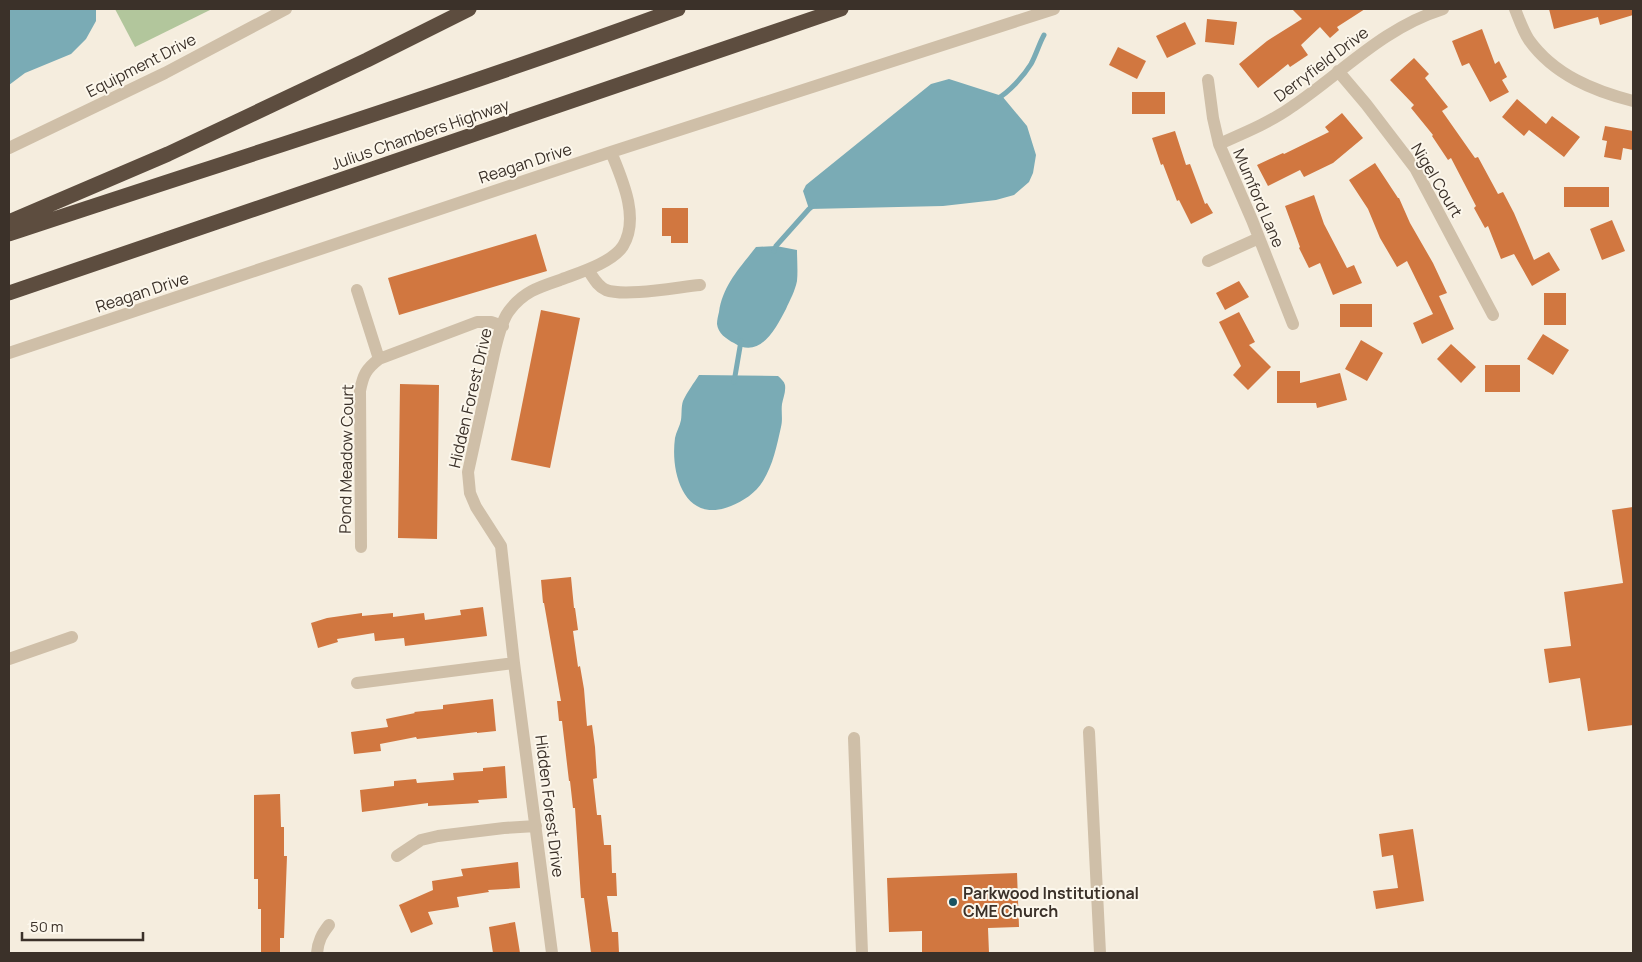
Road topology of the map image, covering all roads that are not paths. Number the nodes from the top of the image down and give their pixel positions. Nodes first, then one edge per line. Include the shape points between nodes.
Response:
1 (286, 9) edge
2 (469, 9) edge
3 (678, 9) edge
4 (841, 9) edge
5 (1054, 9) edge
6 (1443, 9) edge
7 (1515, 9) edge
8 (1338, 71) junction
9 (1208, 80) dead end
10 (1633, 101) edge
11 (1219, 144) junction
12 (9, 148) edge
13 (611, 152) junction
14 (9, 222) edge
15 (9, 234) edge
16 (1259, 238) junction
17 (1208, 262) dead end
18 (588, 270) junction
19 (700, 285) dead end
20 (357, 290) dead end
21 (9, 293) edge
22 (1493, 315) dead end
23 (1293, 324) dead end
24 (503, 326) junction
25 (9, 353) edge
26 (378, 359) junction
27 (361, 547) dead end
28 (72, 637) dead end
29 (9, 659) edge
30 (514, 664) junction
31 (357, 683) dead end
32 (1090, 732) dead end
33 (854, 738) dead end
34 (536, 826) junction
35 (397, 856) dead end
36 (329, 925) dead end
37 (317, 953) edge
38 (552, 953) edge
39 (862, 953) edge
40 (1100, 953) edge

1 - 12 street, Equipment Drive
2 - 14 highway via 168,154
3 - 15 highway via 342,126
4 - 21 highway, Julius Chambers Highway
5 - 13 street, Reagan Drive
6 - 8 street, Derryfield Drive via 1411,20
7 - 10 street via 1529,40 1561,71 1578,82
8 - 11 street, Derryfield Drive via 1293,107
8 - 22 street, Nigel Court via 1415,168
9 - 11 street, Mumford Lane
11 - 16 street, Mumford Lane
13 - 18 street, Hidden Forest Drive via 625,186 630,207 629,227 623,247
13 - 25 street, Reagan Drive
16 - 17 street
16 - 23 street, Mumford Lane
18 - 19 street via 604,289 619,293
18 - 24 street, Hidden Forest Drive via 522,296 508,312
20 - 26 street
24 - 26 street, Pond Meadow Court via 477,322
24 - 30 street, Hidden Forest Drive via 468,472 470,493 476,507 501,546
26 - 27 street, Pond Meadow Court via 362,378 360,391
28 - 29 street
30 - 31 street
30 - 34 street, Hidden Forest Drive
32 - 40 street
33 - 39 street
34 - 35 street via 438,836 421,840
34 - 38 street, Hidden Forest Drive
36 - 37 street via 320,936

